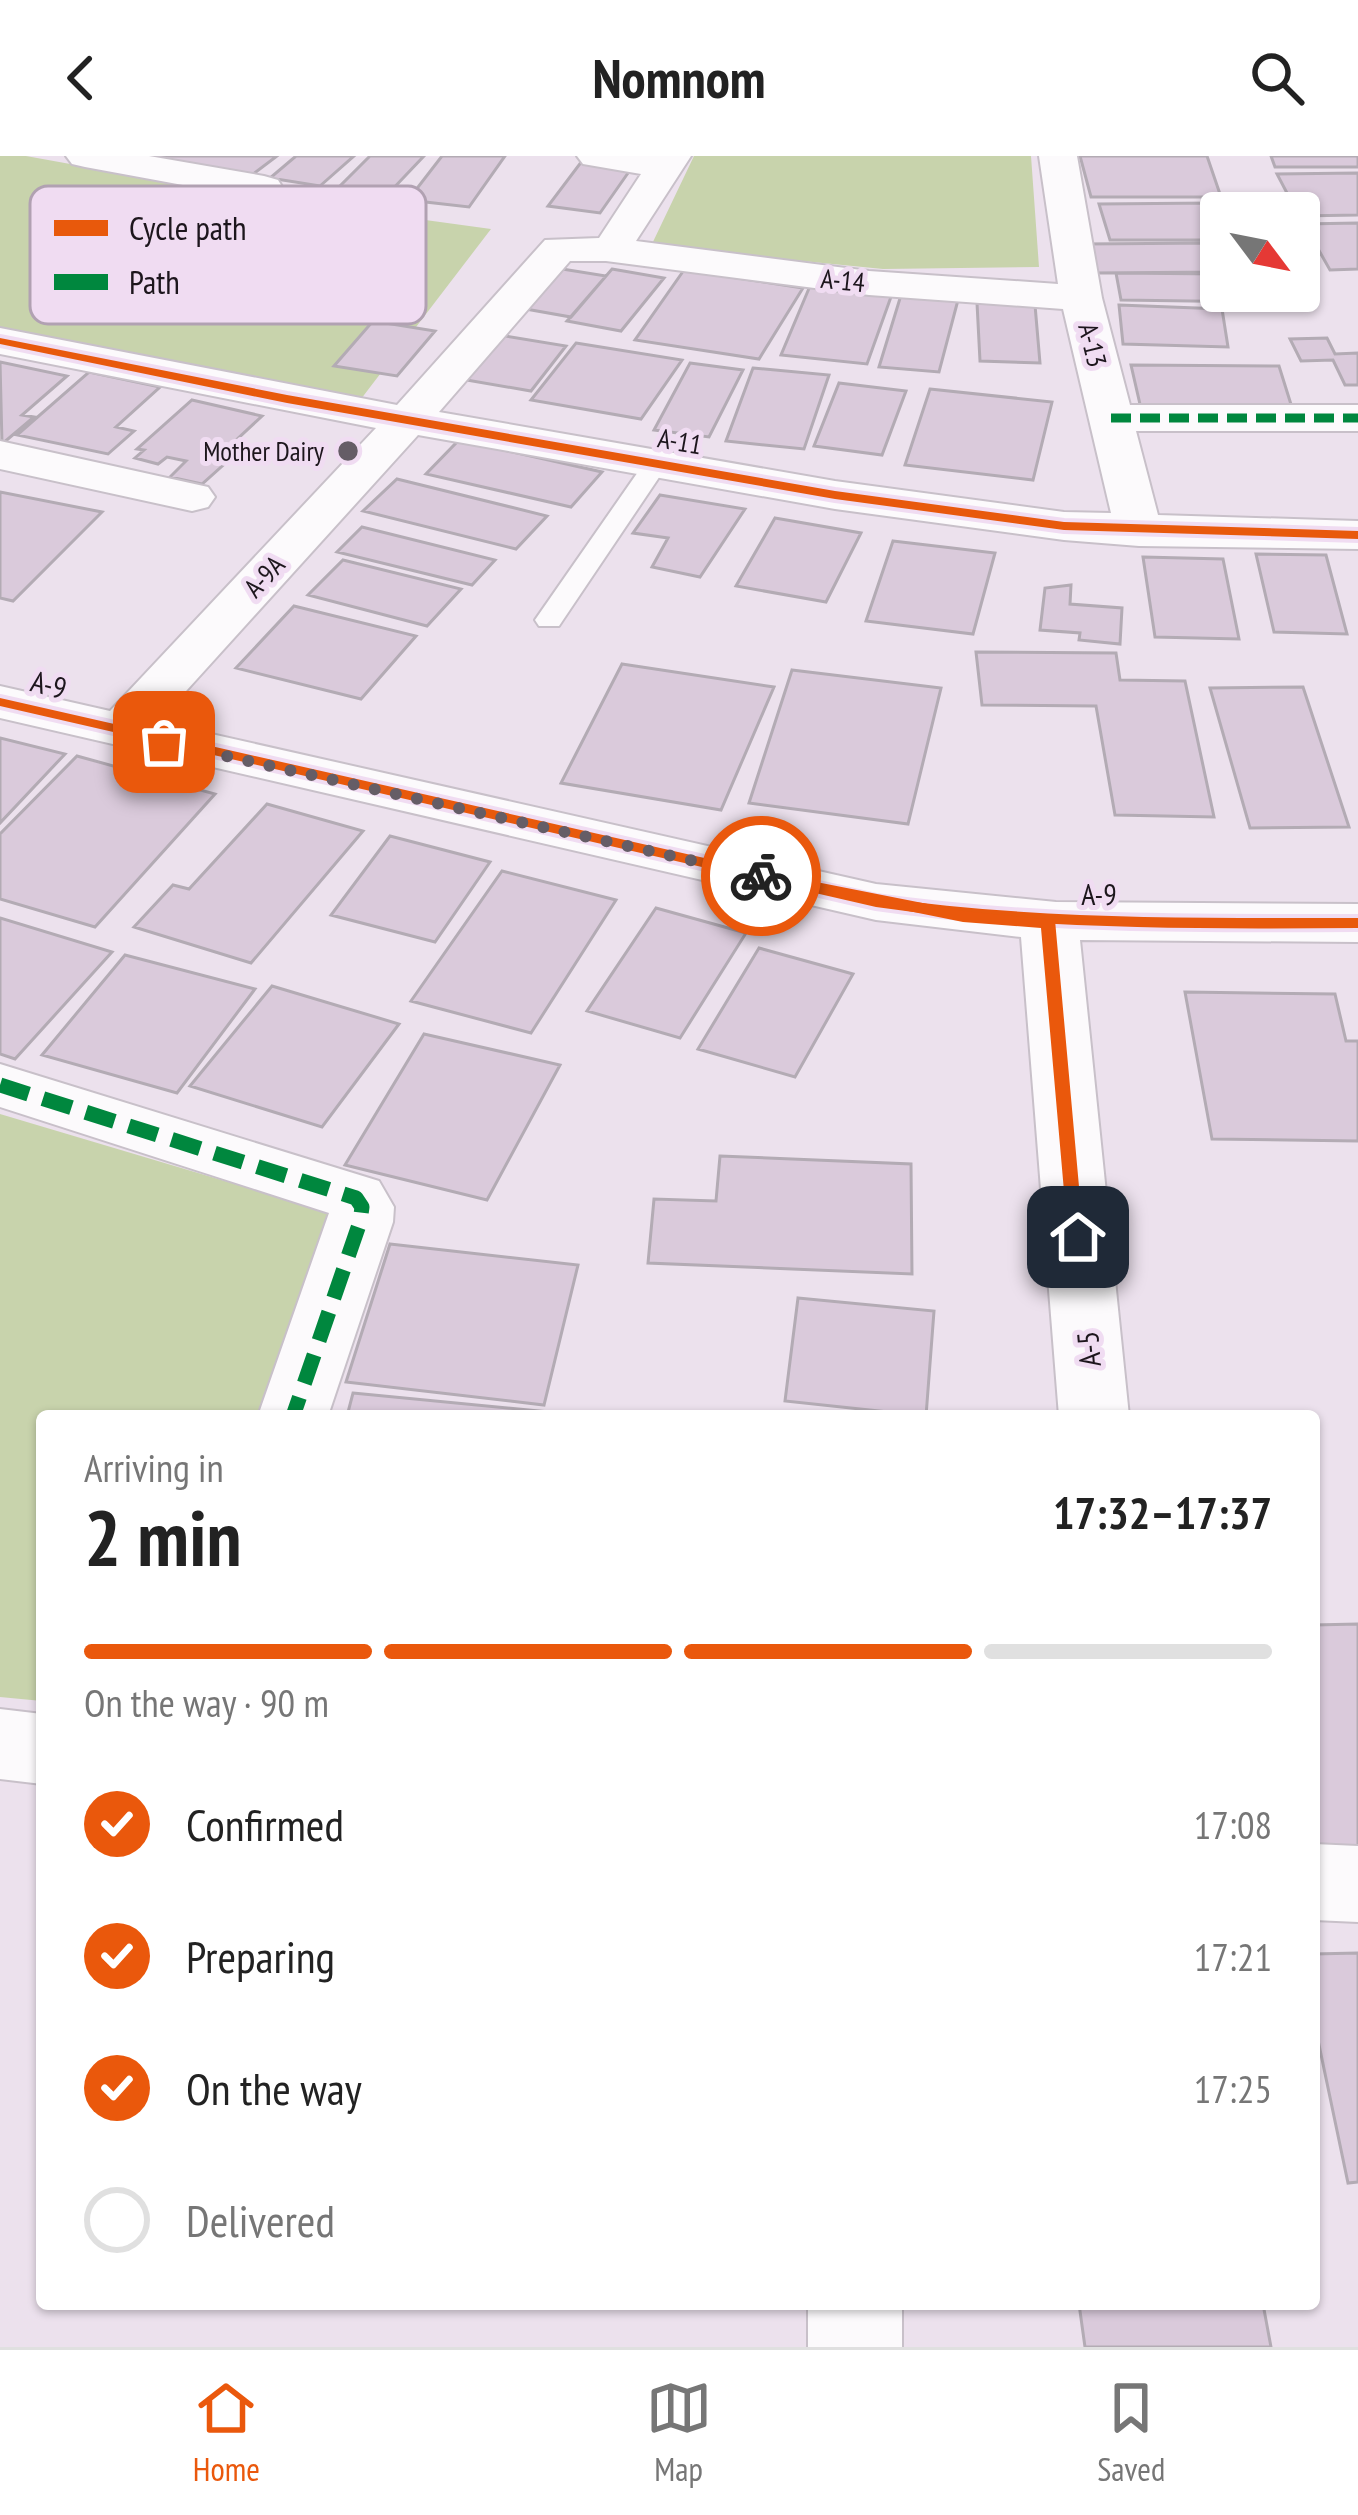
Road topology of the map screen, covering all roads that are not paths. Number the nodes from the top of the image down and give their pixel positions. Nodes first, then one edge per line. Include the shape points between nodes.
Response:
1 (85, 156) edge
2 (596, 156) edge
3 (1058, 156) edge
4 (669, 161) edge
5 (253, 186) edge
6 (607, 249) junction
7 (1081, 298) junction
8 (0, 341) edge
9 (1111, 418) junction
10 (1358, 418) edge
11 (408, 420) junction
12 (0, 455) edge
13 (656, 464) junction
14 (192, 497) dead end
15 (1139, 532) junction
16 (1358, 535) edge
17 (549, 620) dead end
18 (0, 703) edge
19 (120, 732) junction
20 (1049, 923) junction
21 (1358, 923) edge
22 (0, 1084) edge
23 (295, 1410) edge
24 (1093, 1410) edge
25 (0, 1744) edge
26 (36, 1748) edge
27 (1320, 1882) edge
28 (1358, 1884) edge
29 (854, 2310) edge
30 (855, 2347) edge

1 - 5 street
2 - 4 street
3 - 7 street, A-13
4 - 6 street
6 - 7 street, A-14 via 869,283
6 - 11 street, A-14 via 559,249
7 - 9 street, A-13
8 - 11 street, A-11
9 - 10 street
9 - 15 street, A-13
11 - 13 street, A-11
11 - 19 street, A-9A
12 - 14 street
13 - 15 street, A-11
13 - 17 lane
15 - 16 street, A-11
18 - 19 street, A-9
19 - 20 street, A-9 via 876,902
20 - 21 street, A-9
20 - 24 street, A-5
22 - 23 street via 356,1198 360,1222
25 - 26 street
27 - 28 street
29 - 30 street

